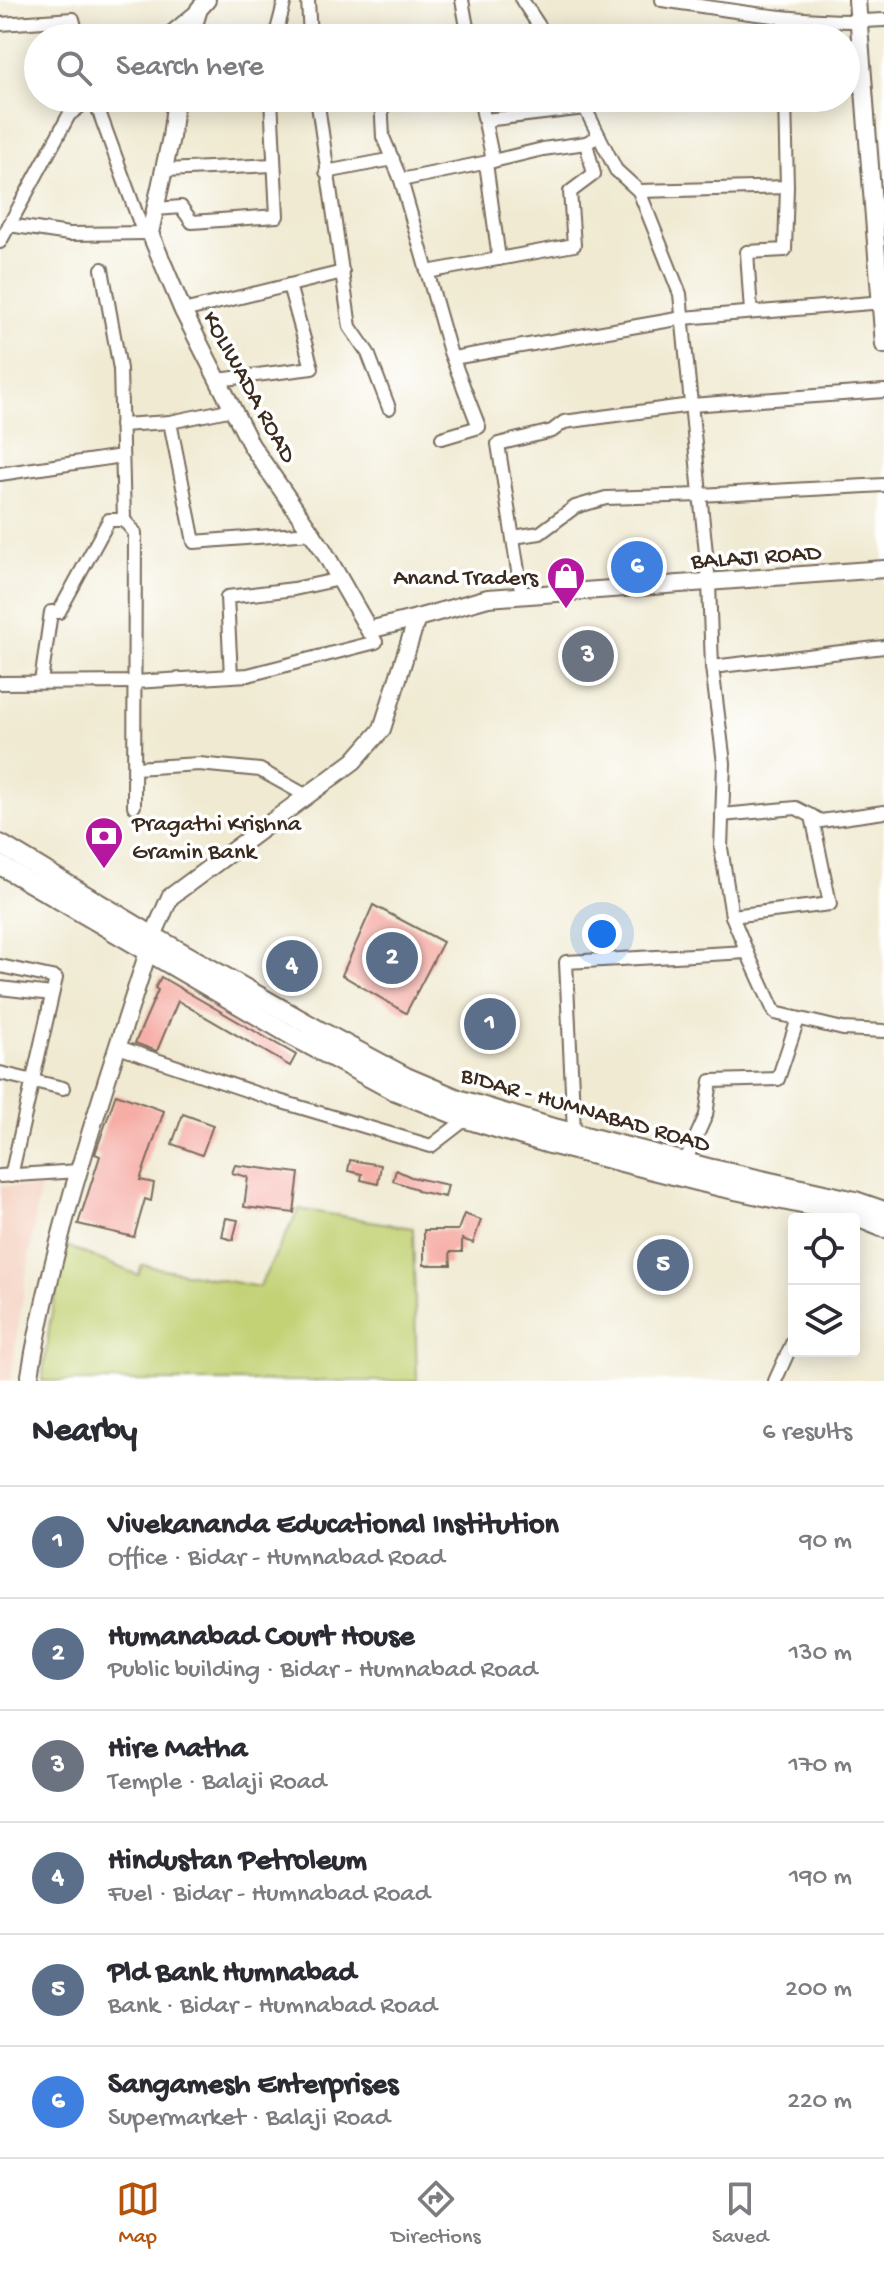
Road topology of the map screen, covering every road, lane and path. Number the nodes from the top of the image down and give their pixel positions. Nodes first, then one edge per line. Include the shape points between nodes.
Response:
1 (285, 0) edge
2 (308, 0) edge
3 (462, 0) edge
4 (522, 0) edge
5 (662, 0) edge
6 (857, 0) edge
7 (203, 4) edge
8 (783, 18) junction
9 (884, 20) edge
10 (859, 21) junction
11 (0, 24) edge
12 (74, 24) edge
13 (180, 24) edge
14 (195, 24) edge
15 (279, 24) edge
16 (309, 24) edge
17 (467, 24) edge
18 (538, 24) edge
19 (783, 24) edge
20 (859, 24) edge
21 (860, 30) edge
22 (73, 112) edge
23 (97, 112) edge
24 (174, 112) edge
25 (272, 112) edge
26 (319, 112) edge
27 (382, 112) edge
28 (483, 112) edge
29 (531, 112) edge
30 (587, 112) edge
31 (785, 112) edge
32 (485, 120) junction
33 (599, 136) junction
34 (586, 143) junction
35 (393, 159) junction
36 (489, 162) junction
37 (274, 165) junction
38 (165, 170) junction
39 (326, 172) junction
40 (401, 180) junction
41 (787, 187) junction
42 (639, 191) junction
43 (157, 209) junction
44 (879, 209) edge
45 (9, 225) junction
46 (150, 233) junction
47 (0, 242) edge
48 (499, 259) junction
49 (102, 269) dead end
50 (343, 272) junction
51 (427, 272) junction
52 (289, 285) junction
53 (883, 302) edge
54 (183, 311) junction
55 (751, 312) junction
56 (683, 318) junction
57 (884, 345) edge
58 (453, 358) junction
59 (218, 380) junction
60 (884, 391) edge
61 (691, 405) junction
62 (389, 408) dead end
63 (233, 409) junction
64 (170, 422) junction
65 (121, 425) junction
66 (442, 438) dead end
67 (122, 456) junction
68 (0, 474) edge
69 (884, 485) edge
70 (700, 495) junction
71 (124, 520) junction
72 (311, 533) junction
73 (513, 537) junction
74 (884, 569) edge
75 (340, 579) junction
76 (709, 583) junction
77 (522, 596) junction
78 (417, 618) junction
79 (369, 630) junction
80 (884, 647) edge
81 (712, 667) junction
82 (231, 676) junction
83 (41, 682) junction
84 (135, 682) junction
85 (0, 683) edge
86 (135, 768) junction
87 (307, 796) junction
88 (134, 806) dead end
89 (884, 812) edge
90 (722, 815) junction
91 (812, 816) junction
92 (0, 844) edge
93 (0, 865) edge
94 (732, 916) junction
95 (150, 944) junction
96 (747, 952) junction
97 (0, 966) edge
98 (0, 988) edge
99 (52, 994) junction
100 (798, 1019) junction
101 (884, 1031) edge
102 (118, 1047) junction
103 (0, 1073) edge
104 (33, 1081) junction
105 (63, 1088) dead end
106 (466, 1119) junction
107 (574, 1132) junction
108 (685, 1162) junction
109 (79, 1171) junction
110 (5, 1176) edge
111 (851, 1211) edge
112 (884, 1211) edge
113 (884, 1228) edge
114 (788, 1352) edge
115 (29, 1381) edge
116 (775, 1381) edge

1 - 15 street
2 - 16 street
3 - 17 street
4 - 18 street
5 - 8 street
6 - 10 street
7 - 13 street
7 - 14 street
8 - 10 street
8 - 19 street
9 - 10 street
10 - 20 street
11 - 12 street via 73,19
21 - 44 street
22 - 45 street
23 - 46 street via 141,226
24 - 38 street
25 - 37 street
26 - 39 street
27 - 35 street via 383,137
28 - 32 street
29 - 32 street
30 - 33 street
31 - 41 street
32 - 36 street
33 - 34 street
33 - 42 street via 616,170
34 - 36 street
34 - 48 street via 594,174 570,192 574,245
35 - 39 street
35 - 40 street
36 - 40 street
36 - 48 street
37 - 38 street
37 - 43 street via 277,216 192,222 181,207
38 - 43 street
39 - 50 street
40 - 51 street
41 - 42 street
41 - 55 street via 785,250 747,252
42 - 56 street via 680,294
43 - 46 street
44 - 53 street
45 - 46 street via 69,234
45 - 47 street
46 - 54 street, KOLIWADA ROAD
48 - 51 street
49 - 65 street via 120,369
50 - 52 street
50 - 62 street via 350,327 368,353
51 - 58 street
52 - 54 street
52 - 59 street via 312,368
53 - 55 street
53 - 57 street
54 - 59 street, KOLIWADA ROAD
55 - 56 street
56 - 58 street
56 - 61 street
58 - 66 street via 479,427
59 - 63 street, KOLIWADA ROAD
60 - 61 street
61 - 70 street
61 - 73 street via 564,422 552,431 498,444
63 - 64 street
63 - 72 street, KOLIWADA ROAD
64 - 65 street
64 - 72 street via 194,542
65 - 67 street
67 - 68 street
67 - 71 street
69 - 70 street
70 - 73 street via 606,498 575,507 540,533
70 - 76 street
71 - 83 street via 109,520 59,612 51,612
71 - 84 street via 135,533
72 - 75 street, KOLIWADA ROAD
73 - 77 street
74 - 76 street, BALAJI ROAD
75 - 79 street, KOLIWADA ROAD
75 - 82 street via 227,597
76 - 77 street, BALAJI ROAD
76 - 81 street
77 - 78 street, BALAJI ROAD via 488,598
78 - 79 street
78 - 87 street via 382,729 354,761
79 - 82 street via 376,642
80 - 81 street
81 - 90 street via 724,763
82 - 84 street
83 - 84 street
83 - 85 street
84 - 86 street
86 - 87 street via 199,764 260,770
86 - 88 street
87 - 95 street via 170,897
89 - 91 street via 821,821
90 - 91 street via 796,808
90 - 94 street via 721,848
91 - 94 street via 830,904
92 - 95 main road, BIDAR - HUMNABAD ROAD
93 - 95 main road, BIDAR - HUMNABAD ROAD
94 - 96 street
95 - 102 street
95 - 106 main road, BIDAR - HUMNABAD ROAD via 393,1090
95 - 107 main road, BIDAR - HUMNABAD ROAD via 406,1077 458,1099
96 - 100 street via 775,1013
96 - 107 street via 566,962
97 - 99 street via 56,978
98 - 99 street
99 - 104 street
100 - 101 street
100 - 108 street via 778,1079 711,1081 706,1115
102 - 106 street via 431,1146
102 - 109 street
103 - 104 street
104 - 105 street
104 - 110 street
106 - 111 main road, BIDAR - HUMNABAD ROAD via 622,1162
107 - 108 main road, BIDAR - HUMNABAD ROAD
108 - 111 main road, BIDAR - HUMNABAD ROAD
109 - 110 street
109 - 115 street
111 - 112 main road, BIDAR - HUMNABAD ROAD
111 - 113 main road, BIDAR - HUMNABAD ROAD
114 - 116 street

